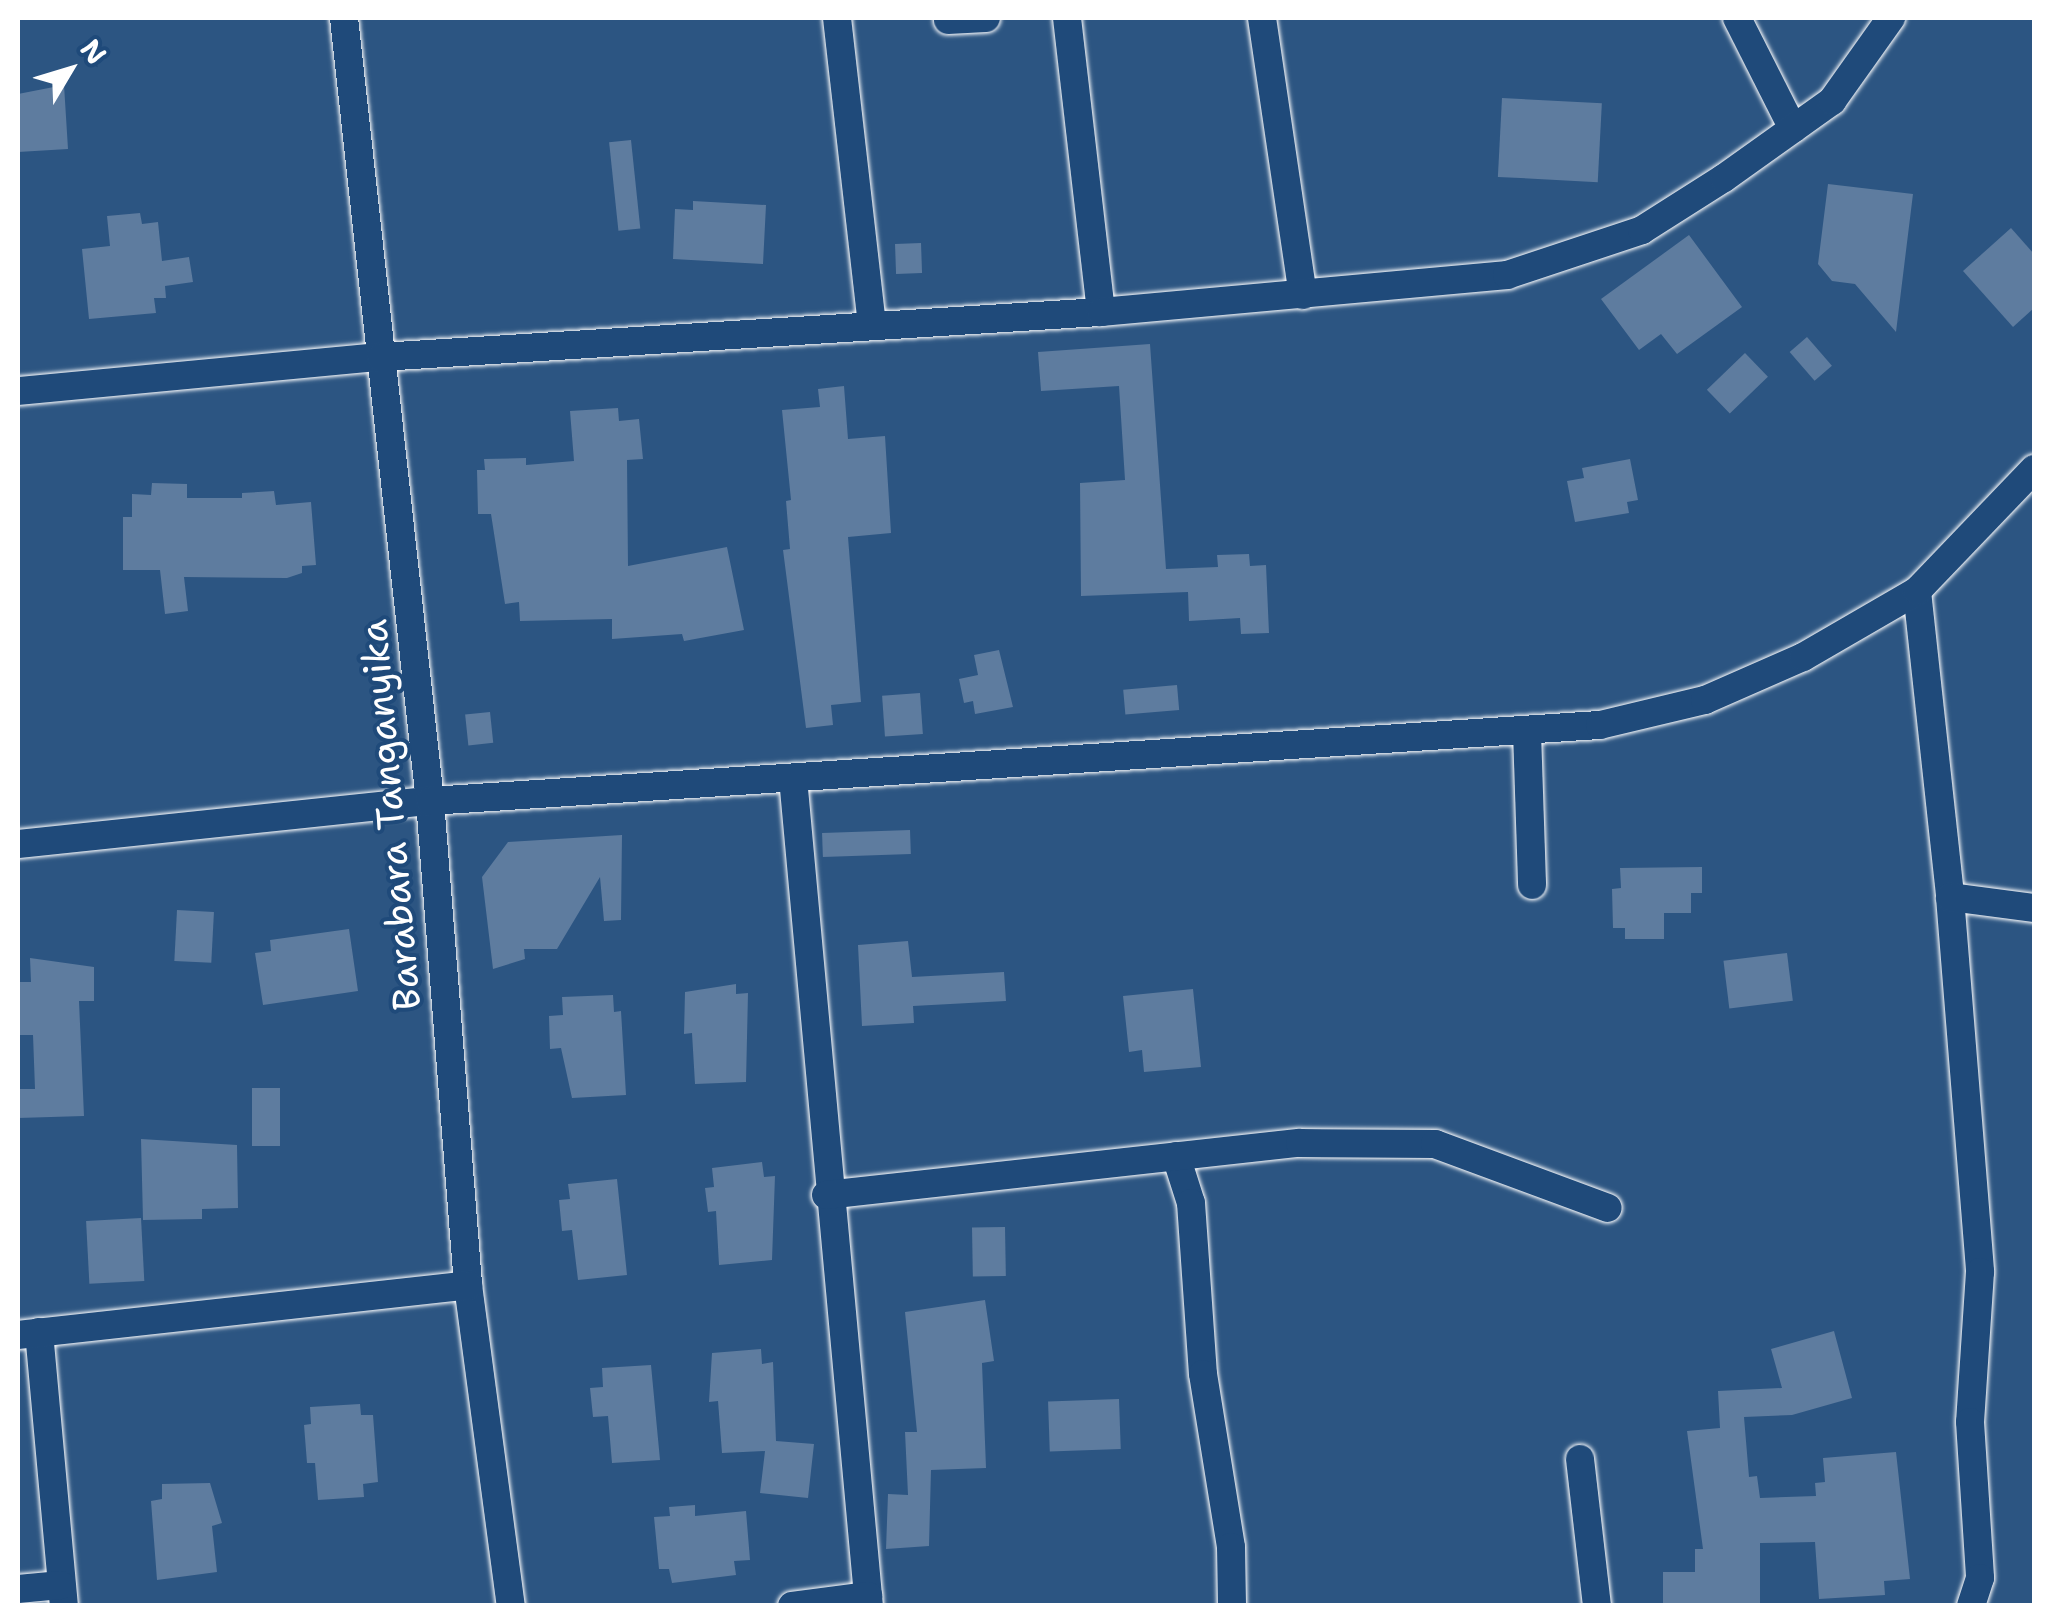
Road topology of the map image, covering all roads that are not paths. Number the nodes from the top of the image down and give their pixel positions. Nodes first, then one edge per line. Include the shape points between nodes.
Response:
1 (344, 18) edge
2 (837, 18) edge
3 (986, 18) edge
4 (1067, 18) edge
5 (1262, 18) edge
6 (1737, 18) edge
7 (1891, 18) edge
8 (948, 20) edge
9 (1793, 129) junction
10 (1303, 295) junction
11 (1101, 312) junction
12 (872, 325) junction
13 (381, 357) junction
14 (18, 391) edge
15 (2034, 469) edge
16 (1917, 591) junction
17 (1527, 732) junction
18 (793, 778) junction
19 (430, 800) junction
20 (18, 844) edge
21 (1532, 885) dead end
22 (1950, 897) junction
23 (2034, 908) edge
24 (1176, 1156) junction
25 (826, 1195) junction
26 (1608, 1208) dead end
27 (468, 1285) junction
28 (28, 1334) edge
29 (1580, 1459) dead end
30 (18, 1590) edge
31 (62, 1596) edge
32 (868, 1601) edge
33 (511, 1606) edge
34 (792, 1606) edge
35 (1232, 1606) edge
36 (1596, 1606) edge
37 (1971, 1606) edge

1 - 13 street, Barabara Tanganyika
2 - 12 street
3 - 8 street
4 - 11 street
5 - 10 street
6 - 9 street
7 - 9 street via 1832,101
9 - 10 street via 1625,236 1507,275
10 - 11 street
11 - 12 street
12 - 13 street
13 - 14 street
13 - 19 street, Barabara Tanganyika
15 - 16 street
16 - 17 street via 1803,658 1704,700 1600,725
16 - 22 street
17 - 18 street via 1194,747
17 - 21 street
18 - 19 street
18 - 25 street
19 - 20 street
19 - 27 street, Barabara Tanganyika
22 - 23 street
22 - 37 street via 1980,1272 1970,1422 1980,1578
24 - 25 street
24 - 26 street via 1300,1143 1436,1144
24 - 35 street via 1192,1204 1203,1374 1231,1547
25 - 32 street
27 - 28 street
27 - 33 street, Barabara Tanganyika
28 - 31 street
29 - 36 street
30 - 31 street
32 - 34 street

